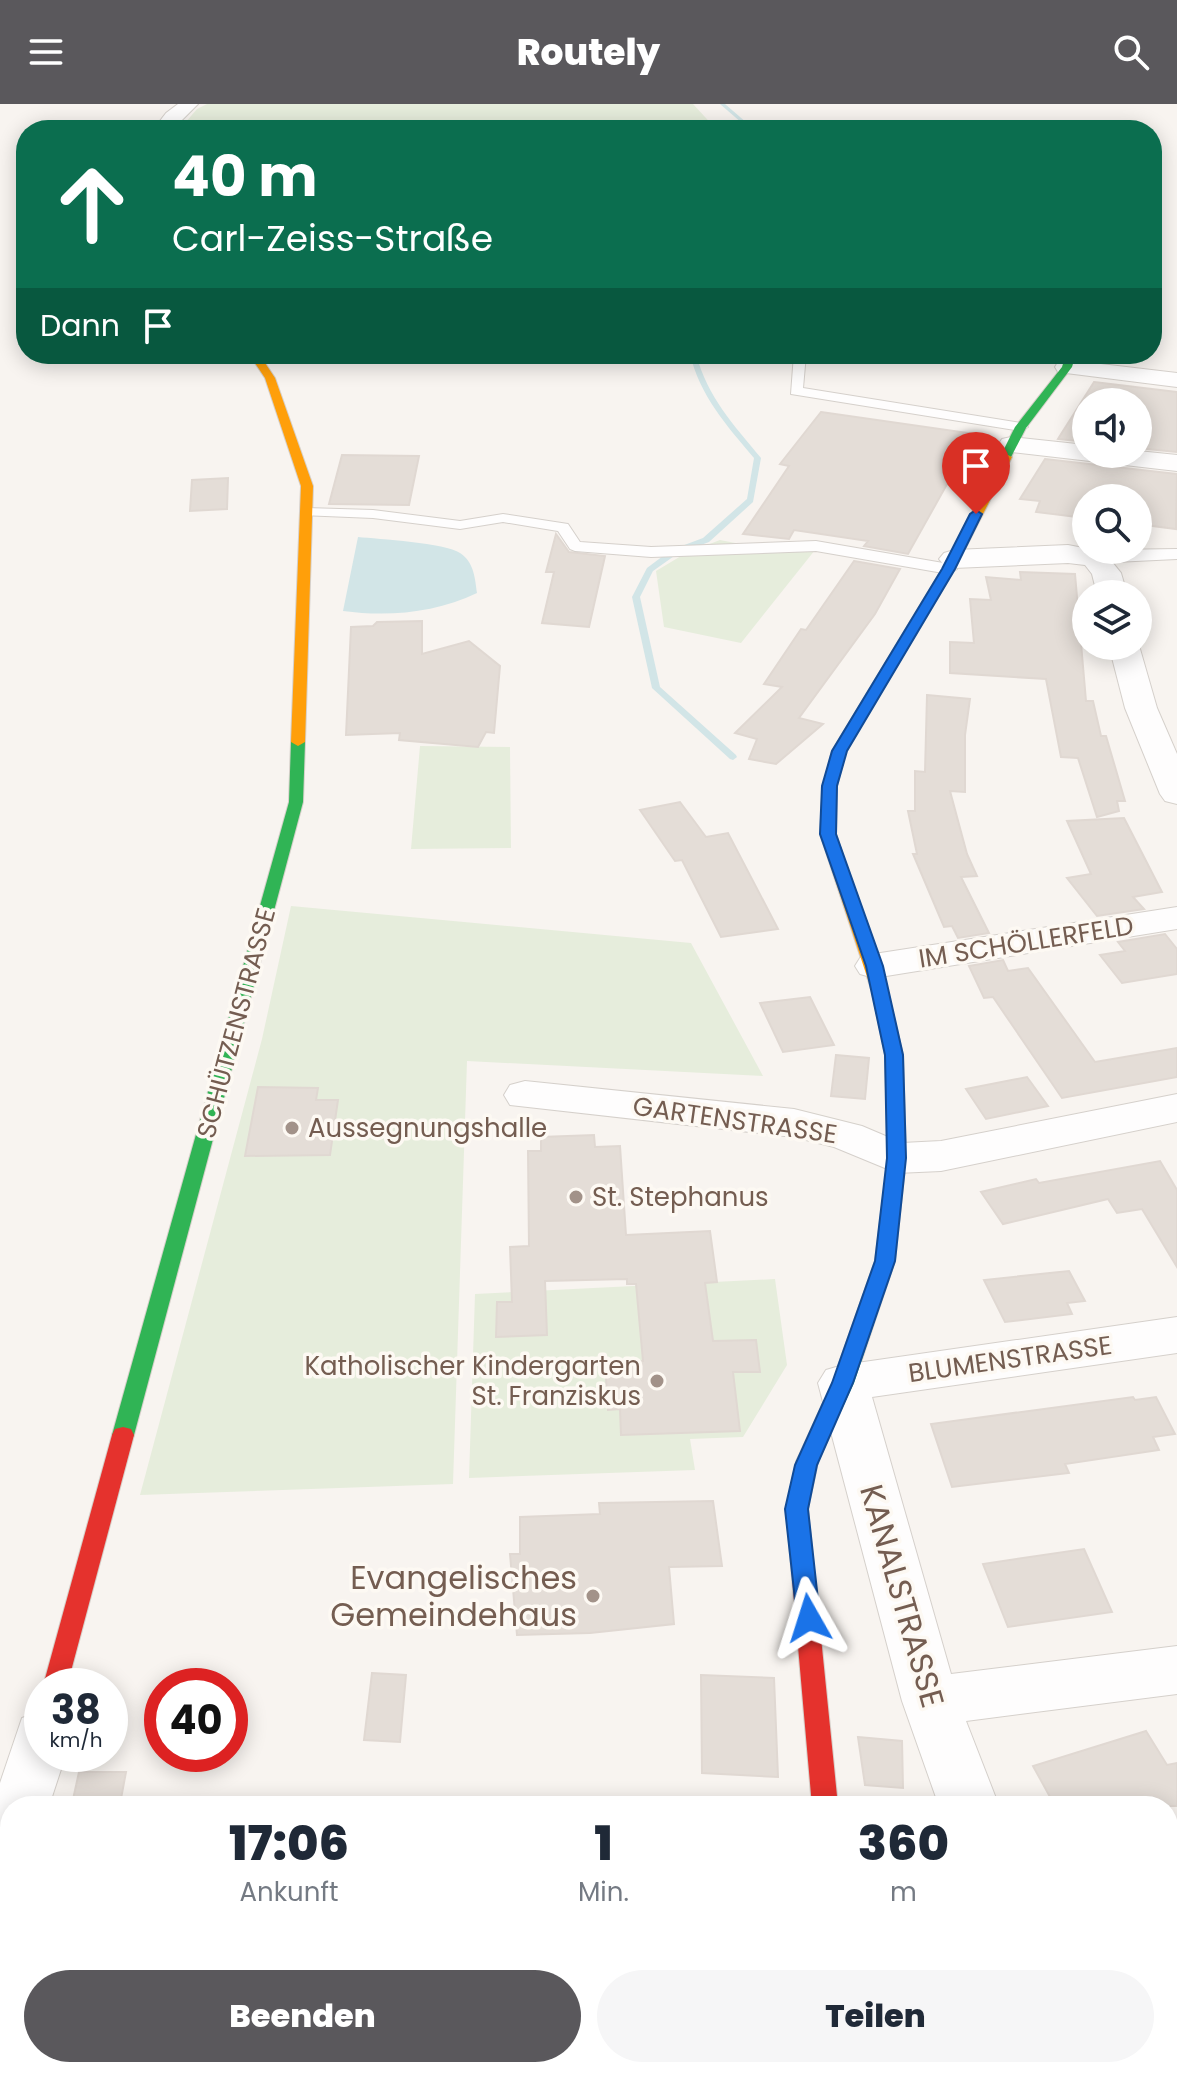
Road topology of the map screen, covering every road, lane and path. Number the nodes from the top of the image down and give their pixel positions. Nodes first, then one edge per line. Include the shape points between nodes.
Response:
1 (189, 104) edge
2 (170, 120) edge
3 (261, 364) edge
4 (799, 364) edge
5 (1067, 364) edge
6 (1086, 364) edge
7 (1177, 380) edge
8 (1016, 436) junction
9 (1072, 450) edge
10 (1152, 460) edge
11 (1177, 463) edge
12 (306, 512) junction
13 (1152, 554) edge
14 (1177, 554) edge
15 (1072, 555) edge
16 (951, 564) junction
17 (1129, 660) edge
18 (1177, 794) edge
19 (1177, 918) edge
20 (874, 966) junction
21 (525, 1095) dead end
22 (1177, 1108) edge
23 (897, 1158) junction
24 (1177, 1335) edge
25 (843, 1383) junction
26 (60, 1668) edge
27 (1177, 1670) edge
28 (930, 1701) junction
29 (33, 1772) edge
30 (24, 1796) edge
31 (824, 1796) edge
32 (965, 1796) edge

1 - 2 street
3 - 12 street, SCHÜTZENSTRASSE via 307,486
4 - 8 lane via 796,391
5 - 8 street
6 - 7 street
8 - 9 street
8 - 16 street
10 - 11 street
12 - 16 lane via 460,525 503,518 563,527 575,546 651,552 816,546
12 - 26 street, SCHÜTZENSTRASSE via 296,802
13 - 14 lane
15 - 16 street
16 - 20 street via 839,751 830,786 828,834
17 - 18 street via 1141,708
19 - 20 street, IM SCHÖLLERFELD
20 - 23 street via 894,1055
21 - 23 street, GARTENSTRASSE via 794,1123 847,1136
22 - 23 street, GARTENSTRASSE via 941,1156
23 - 25 street via 885,1261
24 - 25 street, BLUMENSTRASSE
25 - 28 street, KANALSTRASSE
25 - 31 street via 806,1465 797,1509
27 - 28 street
28 - 32 street, KANALSTRASSE
29 - 30 street

